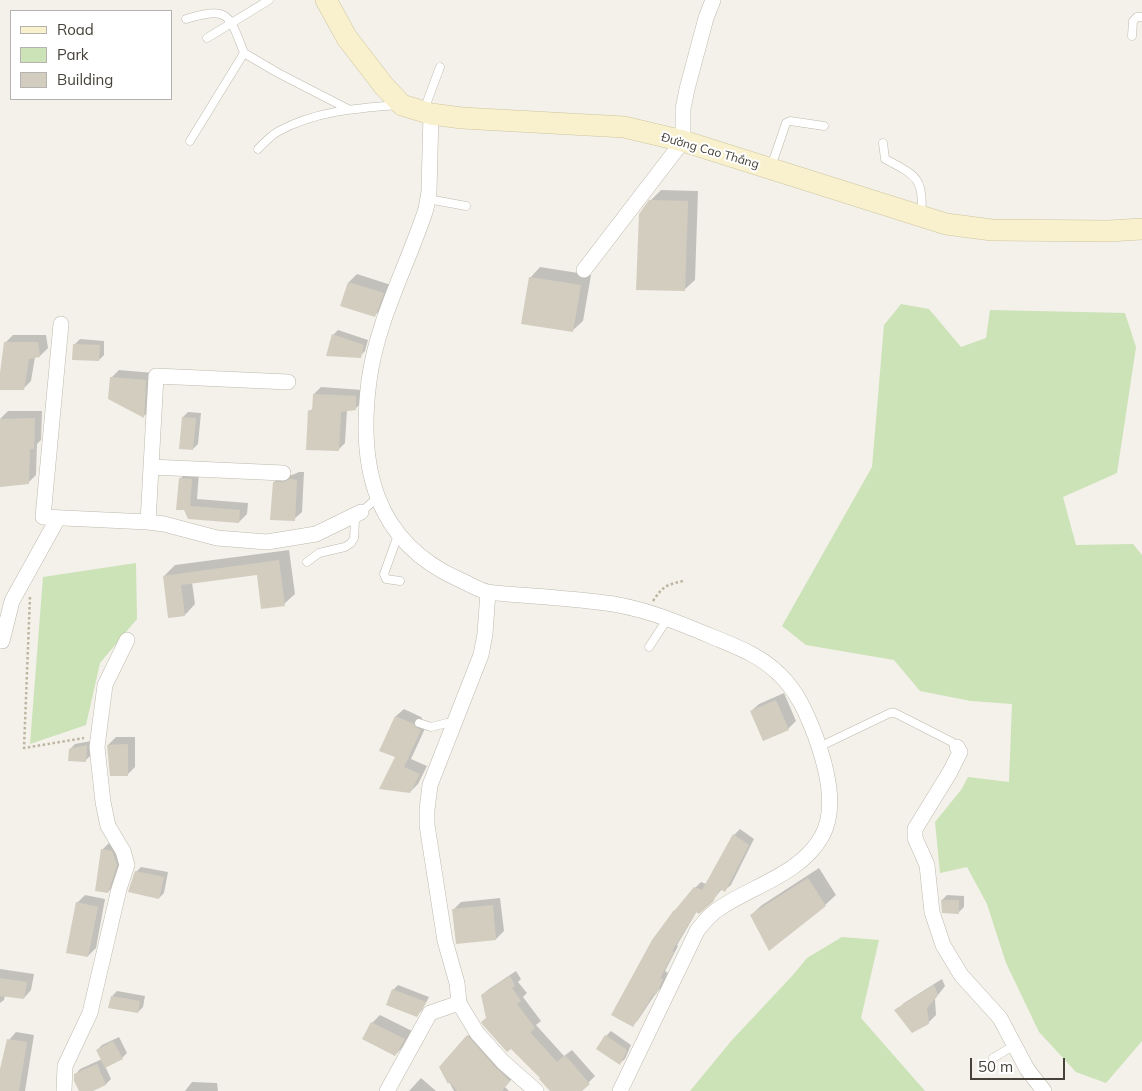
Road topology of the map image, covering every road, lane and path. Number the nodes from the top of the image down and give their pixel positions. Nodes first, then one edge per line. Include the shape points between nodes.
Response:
1 (269, 0) edge
2 (326, 0) edge
3 (713, 0) edge
4 (1142, 17) edge
5 (186, 18) dead end
6 (232, 23) junction
7 (1132, 36) dead end
8 (207, 38) dead end
9 (244, 52) junction
10 (440, 67) dead end
11 (402, 105) junction
12 (348, 109) junction
13 (427, 113) junction
14 (824, 126) dead end
15 (683, 141) junction
16 (190, 142) dead end
17 (883, 143) dead end
18 (258, 148) dead end
19 (771, 168) junction
20 (428, 199) junction
21 (466, 206) dead end
22 (921, 217) junction
23 (1142, 229) edge
24 (584, 270) dead end
25 (61, 324) dead end
26 (288, 382) dead end
27 (151, 467) junction
28 (282, 473) dead end
29 (377, 498) junction
30 (361, 512) junction
31 (58, 518) junction
32 (148, 522) junction
33 (398, 534) junction
34 (307, 562) dead end
35 (400, 581) dead end
36 (683, 581) dead end
37 (488, 592) junction
38 (30, 595) dead end
39 (650, 612) junction
40 (668, 618) junction
41 (127, 640) dead end
42 (0, 641) edge
43 (649, 647) dead end
44 (418, 723) dead end
45 (454, 725) junction
46 (98, 736) junction
47 (957, 746) joint
48 (819, 747) junction
49 (459, 1003) junction
50 (1015, 1045) junction
51 (994, 1058) dead end
52 (525, 1088) edge
53 (64, 1091) edge
54 (387, 1091) edge
55 (620, 1091) edge
56 (1044, 1091) edge

1 - 6 lane
2 - 11 street, Đường Cao Thắng via 348,38
3 - 15 street via 687,89
4 - 7 lane via 1133,22
5 - 6 lane via 217,12
6 - 8 lane
6 - 9 lane
9 - 12 lane
9 - 16 lane
10 - 13 lane
11 - 12 lane
11 - 13 street, Đường Cao Thắng
12 - 18 lane via 280,130
13 - 15 street, Đường Cao Thắng via 462,118 624,127
13 - 20 street
14 - 19 lane via 786,123
15 - 19 street, Đường Cao Thắng
15 - 24 street
17 - 22 lane via 885,160 906,170 920,187 924,196
19 - 22 street, Đường Cao Thắng
20 - 21 lane
20 - 29 street via 382,325 370,370 366,435
22 - 23 street, Đường Cao Thắng via 992,230
25 - 31 street via 43,517
26 - 27 street via 156,376
27 - 28 street
27 - 32 street
29 - 30 lane
29 - 33 street
30 - 32 street via 316,534 267,542 217,538
30 - 34 lane via 355,521 354,538 346,548 318,553
31 - 32 street
31 - 42 street via 12,601
33 - 35 lane via 384,574 386,579
33 - 37 street via 428,563
36 - 39 path via 666,585
37 - 39 street via 601,602
37 - 45 street via 481,655
38 - 46 path via 24,748
39 - 40 street
40 - 43 lane
40 - 48 street via 753,654 780,674 800,700
41 - 46 street via 105,685
44 - 45 lane via 431,727 447,723
45 - 49 street via 430,785 427,810 445,940
46 - 53 street via 96,747 108,826 123,851 127,865 90,1013 65,1066
47 - 48 lane via 890,713
47 - 50 street via 960,752 915,829 916,838 927,865 932,912 943,945 961,975 1000,1018
48 - 55 street via 830,796 823,834 815,847 788,870 718,908 707,918 697,931
49 - 52 street via 477,1034
49 - 54 street via 430,1013
50 - 51 lane
50 - 56 street via 1027,1069

